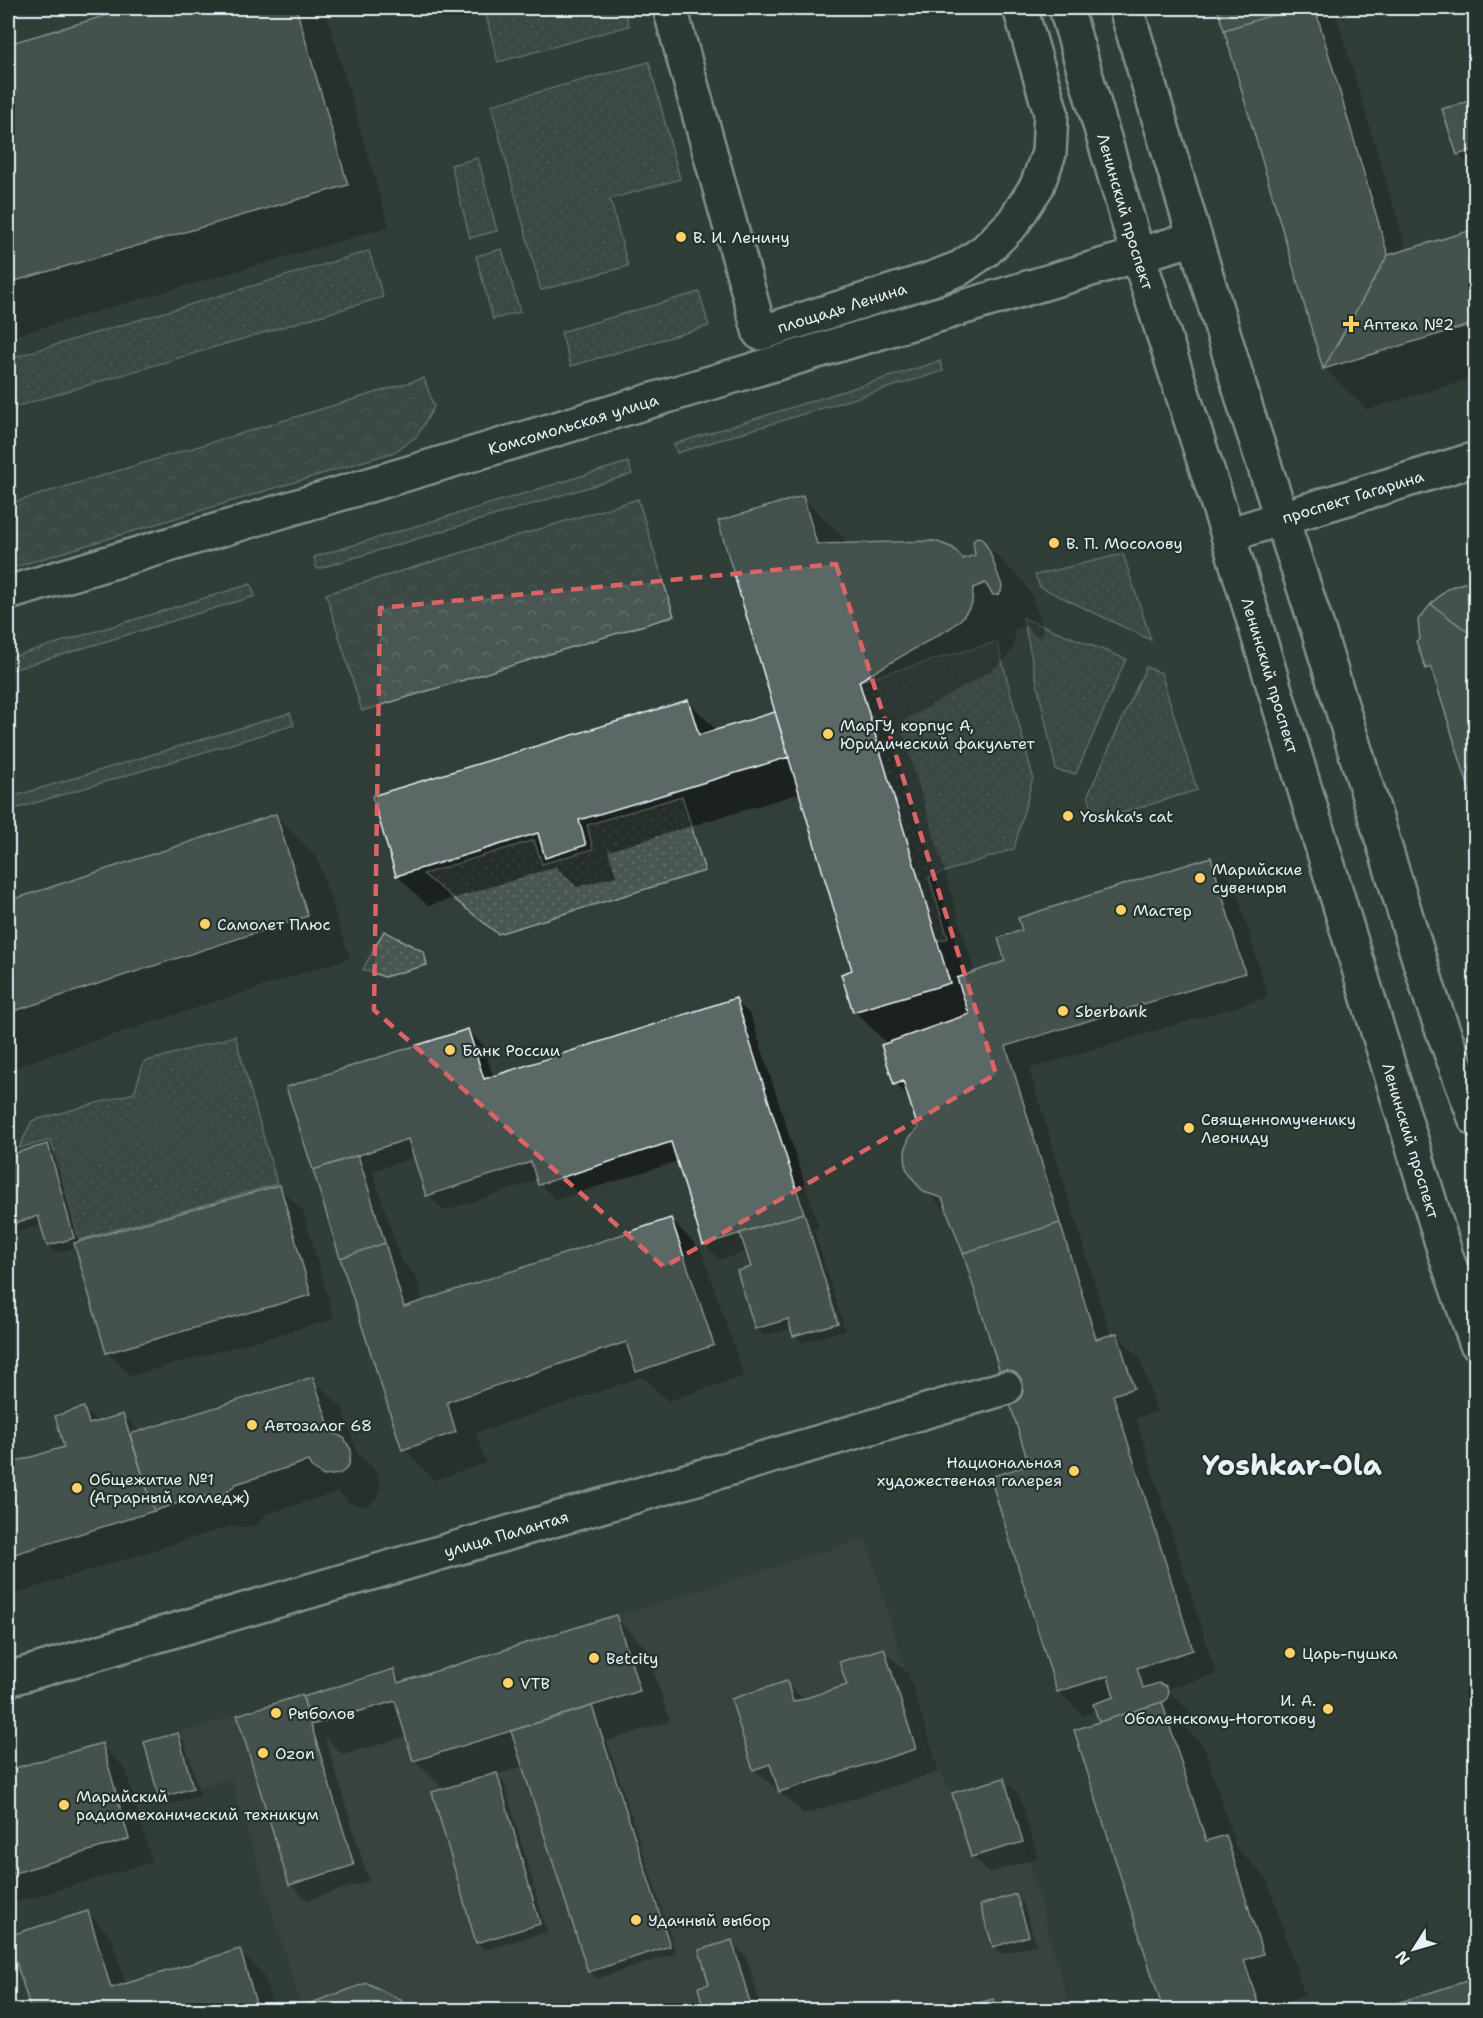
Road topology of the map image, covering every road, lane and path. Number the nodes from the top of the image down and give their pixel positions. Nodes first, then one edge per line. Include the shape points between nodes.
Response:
1 (670, 8) edge
2 (1020, 8) edge
3 (1066, 8) edge
4 (1126, 8) edge
5 (1195, 238) junction
6 (1138, 255) junction
7 (1476, 459) edge
8 (1282, 518) junction
9 (1228, 535) junction
10 (8, 593) edge
11 (1476, 1120) edge
12 (1476, 1342) edge
13 (1005, 1388) dead end
14 (8, 1679) edge

1 - 2 main road, площадь Ленина via 760,333 960,268 986,250 1012,223 1037,186 1049,153 1051,113
3 - 6 main road, Ленинский проспект
4 - 5 main road
5 - 6 main road, Комсомольская улица
5 - 8 main road
6 - 9 main road, Ленинский проспект
6 - 10 main road, Комсомольская улица
7 - 8 main road, проспект Гагарина
8 - 9 main road, проспект Гагарина
8 - 11 main road via 1432,1001
9 - 12 main road, Ленинский проспект via 1446,1256
13 - 14 main road, улица Палантая

